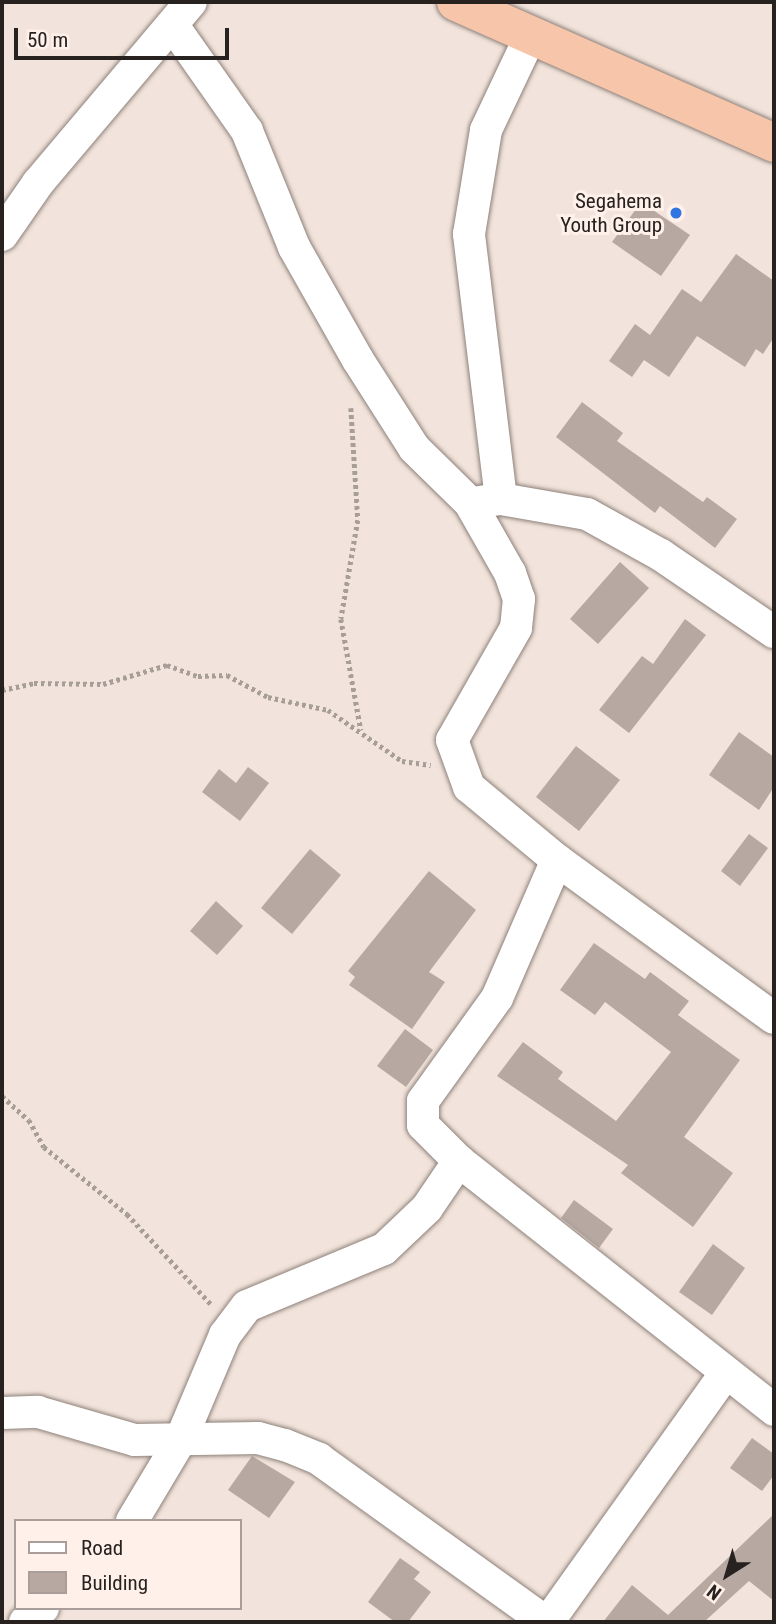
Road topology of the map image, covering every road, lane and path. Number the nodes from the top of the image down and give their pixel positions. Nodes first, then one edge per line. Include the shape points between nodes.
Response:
1 (456, 2) edge
2 (183, 15) edge
3 (531, 35) junction
4 (774, 143) edge
5 (2, 235) edge
6 (351, 402) dead end
7 (485, 501) junction
8 (774, 632) edge
9 (2, 690) edge
10 (361, 731) junction
11 (456, 761) junction
12 (557, 860) junction
13 (774, 1018) edge
14 (2, 1096) edge
15 (459, 1161) junction
16 (232, 1326) junction
17 (725, 1374) junction
18 (774, 1410) edge
19 (2, 1413) edge
20 (181, 1439) junction
21 (133, 1519) edge
22 (40, 1610) edge
23 (25, 1622) edge
24 (547, 1622) edge

1 - 3 highway
2 - 5 street via 38,183
2 - 7 street via 247,131 294,247 358,360 414,448
3 - 4 highway
3 - 7 street via 486,130 469,234
6 - 10 path via 358,520 341,619
7 - 8 street via 587,514 661,555
7 - 11 street via 519,610 509,643 455,730
9 - 10 path via 34,683 103,684 167,665 198,676 233,676 268,697 328,710
10 - 11 path via 402,761 425,766
11 - 12 street via 476,798
12 - 13 street
12 - 15 street via 497,998 423,1101 419,1114 429,1135
14 - 16 path via 29,1120 44,1147 127,1214
15 - 16 street via 427,1208 384,1249 274,1291 247,1306
15 - 17 street
16 - 20 street
17 - 18 street
17 - 24 street
19 - 20 street via 38,1412 135,1440
20 - 21 street
20 - 24 street via 271,1439 319,1459
22 - 23 street

